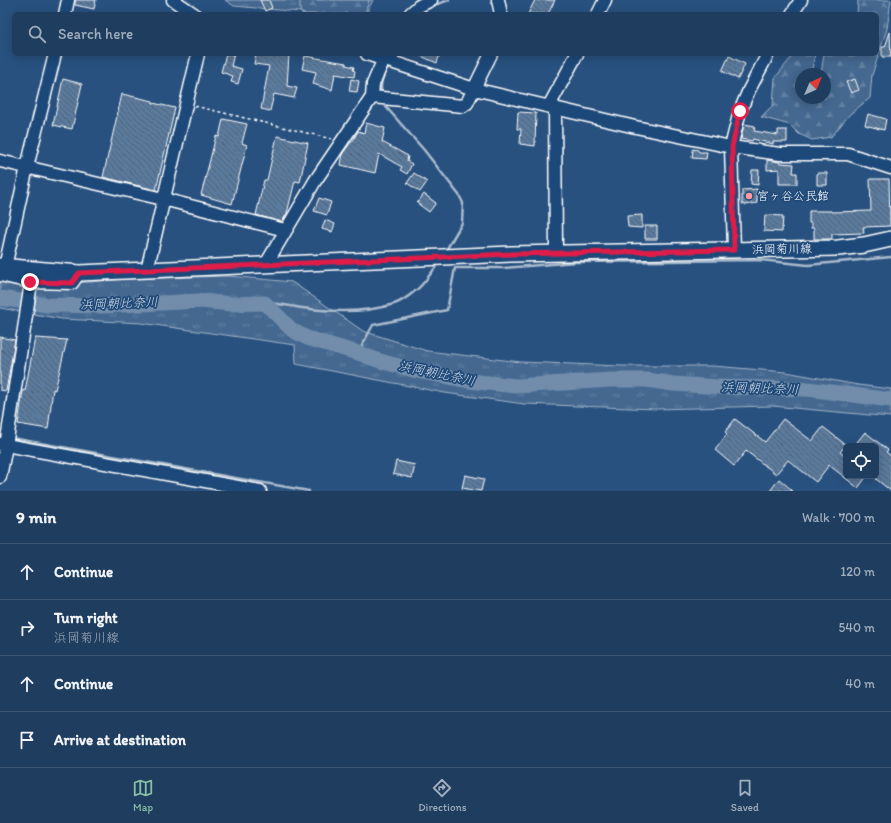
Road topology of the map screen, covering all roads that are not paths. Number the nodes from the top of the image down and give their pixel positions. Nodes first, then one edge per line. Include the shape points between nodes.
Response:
1 (68, 0) edge
2 (173, 0) edge
3 (431, 0) edge
4 (498, 0) edge
5 (606, 0) edge
6 (801, 0) edge
7 (65, 12) edge
8 (191, 12) edge
9 (412, 12) edge
10 (501, 12) edge
11 (599, 12) edge
12 (793, 12) edge
13 (55, 56) edge
14 (198, 56) edge
15 (490, 56) edge
16 (576, 56) edge
17 (767, 56) edge
18 (384, 57) edge
19 (474, 89) junction
20 (372, 97) junction
21 (552, 107) junction
22 (732, 147) junction
23 (0, 161) edge
24 (27, 167) junction
25 (891, 168) edge
26 (163, 199) junction
27 (285, 230) junction
28 (891, 239) edge
29 (734, 250) junction
30 (556, 253) junction
31 (266, 264) junction
32 (2, 269) edge
33 (147, 270) junction
34 (32, 276) junction
35 (3, 445) edge
36 (0, 477) edge
37 (260, 491) edge

1 - 7 street
2 - 8 street
3 - 9 street
4 - 10 street
5 - 11 street
6 - 12 street
13 - 24 street
14 - 26 street
15 - 19 street
16 - 21 street
17 - 22 street via 748,90 740,111
18 - 19 street
18 - 20 street via 373,84
19 - 20 street via 463,106
19 - 21 street
20 - 27 street
21 - 22 street
21 - 30 street
22 - 25 street via 780,154 848,154
22 - 29 street
23 - 24 street
24 - 26 street
24 - 32 street
26 - 27 street
26 - 33 street
27 - 31 street
28 - 29 main road, 浜岡菊川線 via 838,248
29 - 30 main road, 浜岡菊川線
30 - 31 main road, 浜岡菊川線
31 - 33 main road, 浜岡菊川線
32 - 34 main road, 浜岡菊川線
33 - 34 main road, 浜岡菊川線
34 - 35 street
35 - 36 street
35 - 37 street

